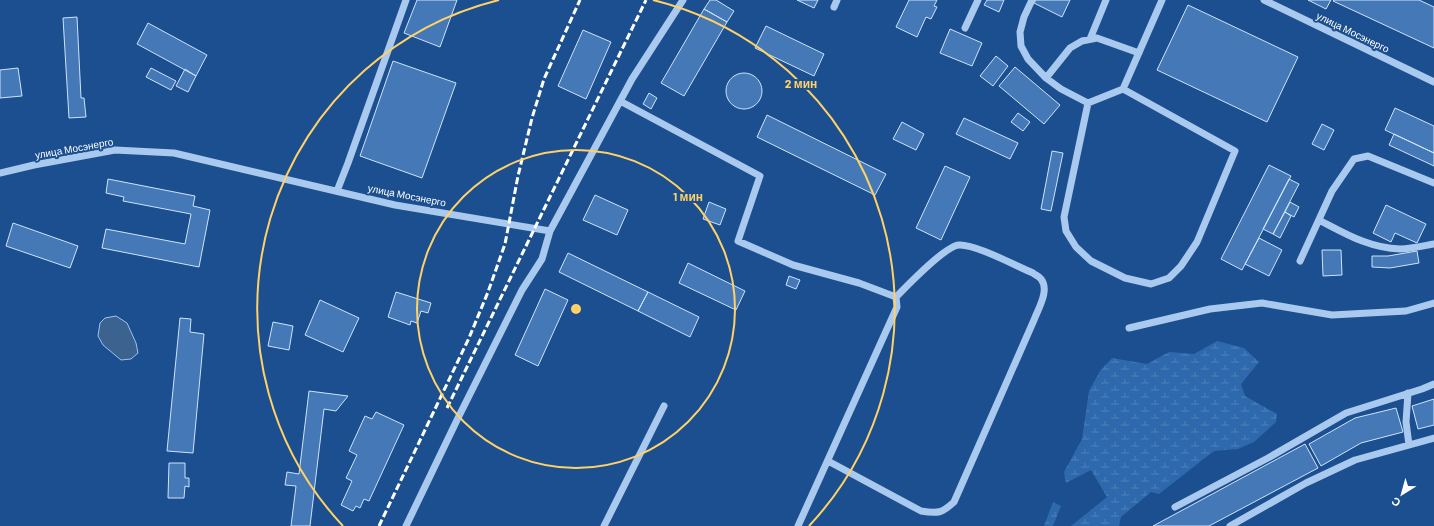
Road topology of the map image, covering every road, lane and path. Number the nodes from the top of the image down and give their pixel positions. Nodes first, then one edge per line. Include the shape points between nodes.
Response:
1 (406, 0) edge
2 (683, 0) edge
3 (837, 0) edge
4 (978, 0) edge
5 (1032, 0) edge
6 (1106, 0) edge
7 (1162, 0) edge
8 (1264, 0) edge
9 (834, 7) dead end
10 (965, 28) dead end
11 (1090, 39) junction
12 (1139, 53) junction
13 (1046, 78) junction
14 (1434, 82) edge
15 (1123, 89) junction
16 (620, 101) junction
17 (1088, 103) junction
18 (0, 173) edge
19 (1434, 183) edge
20 (337, 191) junction
21 (1319, 220) junction
22 (550, 231) junction
23 (1434, 244) edge
24 (1300, 260) dead end
25 (896, 297) junction
26 (1434, 303) edge
27 (1129, 328) dead end
28 (1434, 384) edge
29 (1408, 393) junction
30 (664, 406) dead end
31 (1434, 438) edge
32 (1409, 445) junction
33 (828, 462) junction
34 (1175, 507) dead end
35 (406, 526) edge
36 (604, 526) edge
37 (798, 526) edge
38 (1230, 526) edge

1 - 20 street
2 - 16 street
3 - 9 street
4 - 10 street
5 - 13 street via 1020,32 1021,46 1028,59
6 - 11 street
7 - 12 street
8 - 14 street, улица Мосэнерго
11 - 12 street via 1097,38
11 - 13 street via 1070,48
12 - 15 street
13 - 17 street
15 - 17 street
15 - 17 street via 1235,151 1197,242 1181,266 1169,278 1151,284 1125,278 1091,261 1076,248 1066,230 1064,217
16 - 22 street
16 - 25 street via 760,176 738,241 793,265 858,283
18 - 20 street, улица Мосэнерго via 114,150 174,152
19 - 21 street via 1368,156 1354,159 1332,191
20 - 22 street, улица Мосэнерго via 395,204
21 - 23 street via 1360,241 1378,247 1401,249
21 - 24 street
22 - 35 street via 542,258 522,290
25 - 33 street via 897,307
25 - 33 street via 946,250 957,245 970,246 1033,273 1044,285 1044,294 1034,320 954,502 945,510 934,513 921,511
26 - 27 street via 1406,311 1332,315 1262,303 1210,309
28 - 29 street
29 - 32 street via 1406,422
29 - 34 street via 1346,413
30 - 36 street
31 - 32 street
32 - 38 street via 1355,460 1306,483
33 - 37 street

